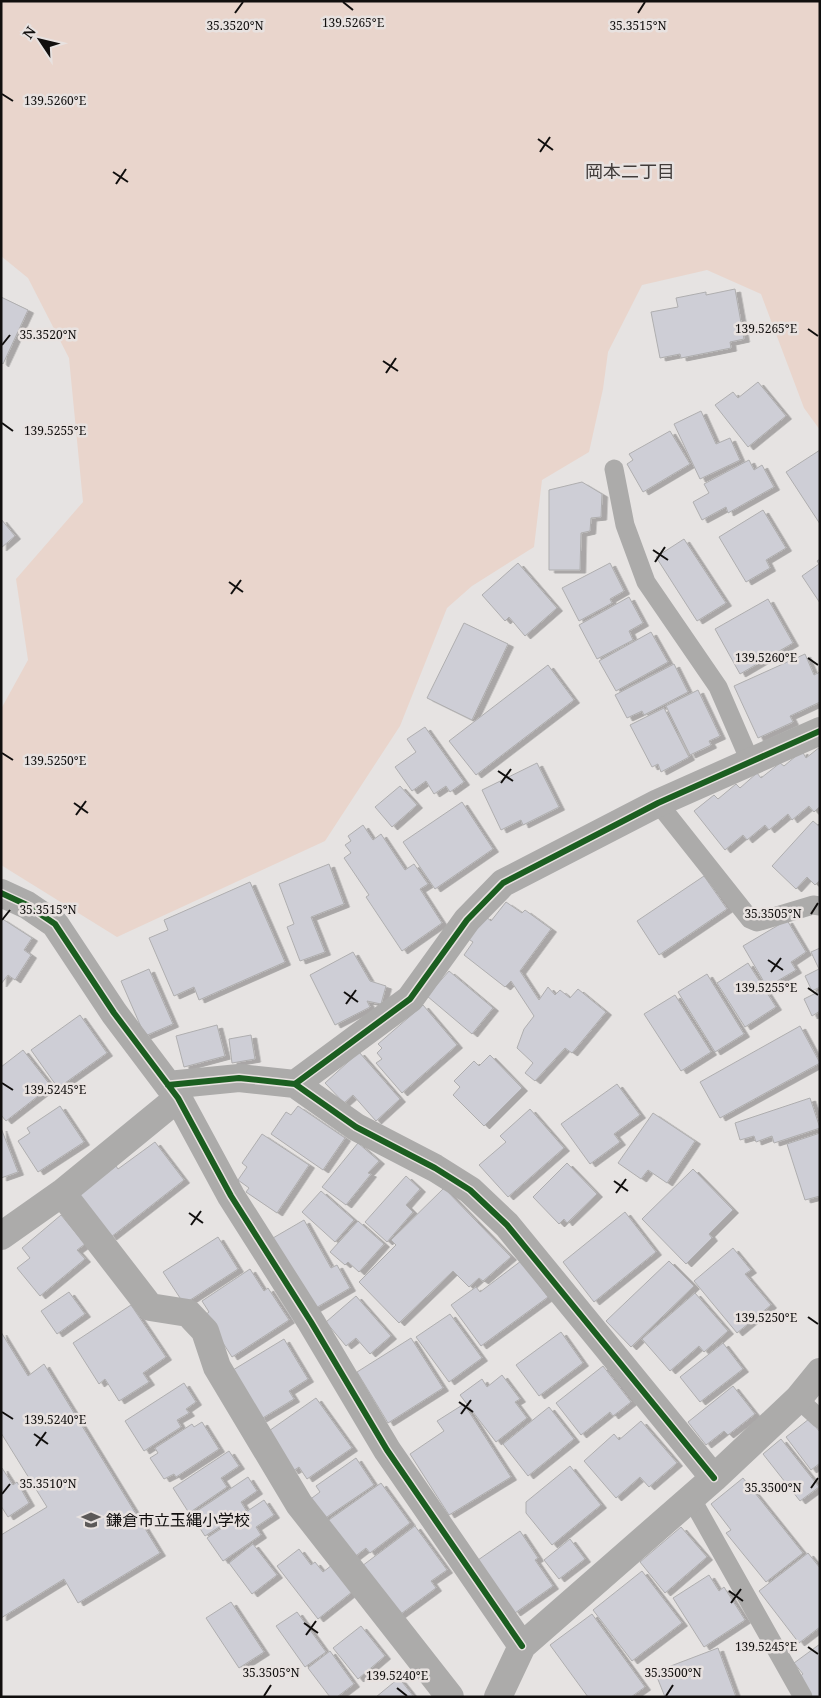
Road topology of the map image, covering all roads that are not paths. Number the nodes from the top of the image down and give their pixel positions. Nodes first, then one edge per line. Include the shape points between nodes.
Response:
1 (614, 469) dead end
2 (820, 731) edge
3 (750, 761) junction
4 (658, 803) junction
5 (1, 893) edge
6 (820, 906) edge
7 (295, 1084) junction
8 (173, 1092) junction
9 (62, 1193) junction
10 (1, 1236) edge
11 (820, 1372) edge
12 (798, 1400) junction
13 (820, 1419) edge
14 (714, 1478) junction
15 (692, 1498) junction
16 (522, 1646) junction
17 (505, 1693) edge
18 (450, 1697) edge
19 (803, 1697) edge

1 - 3 lane via 625,525 646,582 718,687
2 - 3 street
3 - 4 street
4 - 6 lane via 750,919 756,922 813,905
4 - 7 street via 503,883 467,920 410,999
5 - 8 street via 27,904 55,924 114,1013
7 - 8 street via 239,1078
7 - 14 street via 356,1127 470,1190 507,1226
8 - 9 street
8 - 16 street via 231,1196 387,1450
9 - 10 street
9 - 18 street via 150,1306 188,1313 206,1331 217,1367 299,1504
11 - 12 street
12 - 13 lane
12 - 14 street
14 - 15 street
15 - 16 street
15 - 19 lane
16 - 17 street

